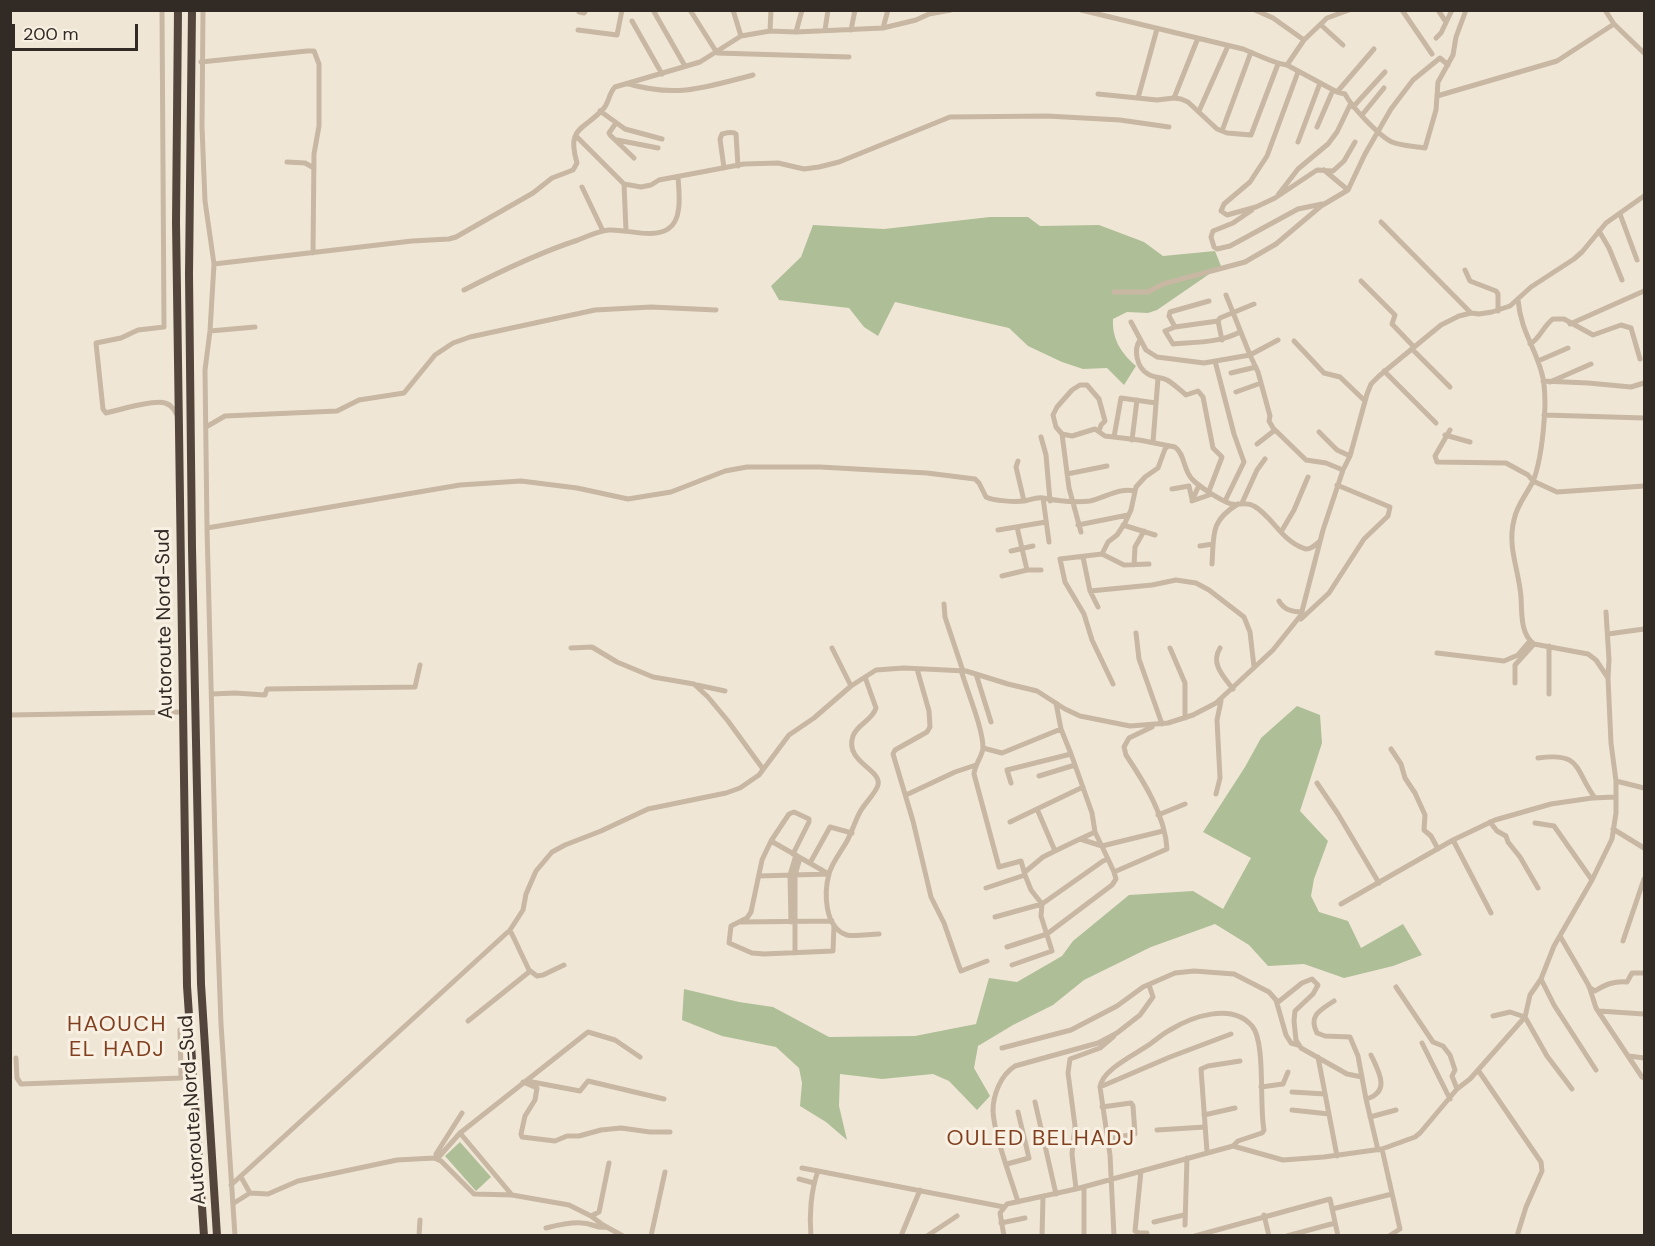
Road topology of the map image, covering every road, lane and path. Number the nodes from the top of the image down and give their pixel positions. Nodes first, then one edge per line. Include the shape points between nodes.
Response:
1 (162, 10) edge
2 (178, 10) edge
3 (192, 10) edge
4 (203, 10) edge
5 (622, 10) edge
6 (652, 10) edge
7 (690, 10) edge
8 (733, 10) edge
9 (771, 10) edge
10 (802, 10) edge
11 (828, 10) edge
12 (855, 10) edge
13 (888, 10) edge
14 (951, 10) edge
15 (1081, 10) edge
16 (1255, 10) edge
17 (1348, 10) edge
18 (1402, 10) edge
19 (1438, 10) edge
20 (1452, 10) edge
21 (1466, 10) edge
22 (1605, 10) edge
23 (929, 12) edge
24 (632, 21) dead end
25 (1446, 22) junction
26 (1614, 24) junction
27 (1321, 25) junction
28 (883, 28) junction
29 (1157, 29) junction
30 (578, 30) dead end
31 (825, 30) junction
32 (851, 30) junction
33 (770, 31) junction
34 (796, 33) junction
35 (741, 36) junction
36 (1198, 38) junction
37 (1436, 38) dead end
38 (1304, 40) junction
39 (1344, 45) dead end
40 (1228, 46) junction
41 (1374, 49) dead end
42 (1251, 52) junction
43 (717, 53) junction
44 (1644, 53) edge
45 (1431, 54) dead end
46 (849, 57) dead end
47 (201, 62) junction
48 (1278, 64) junction
49 (1287, 65) junction
50 (1448, 65) junction
51 (685, 66) junction
52 (1298, 72) junction
53 (1385, 72) dead end
54 (662, 74) junction
55 (753, 75) dead end
56 (1320, 83) junction
57 (627, 84) junction
58 (1384, 88) dead end
59 (1335, 91) junction
60 (1098, 94) dead end
61 (1437, 96) junction
62 (1138, 98) junction
63 (1174, 98) junction
64 (1352, 106) junction
65 (600, 111) junction
66 (1199, 111) junction
67 (1362, 115) junction
68 (616, 123) junction
69 (1169, 127) dead end
70 (1317, 127) dead end
71 (1222, 131) junction
72 (1378, 132) junction
73 (576, 136) junction
74 (613, 138) junction
75 (662, 139) dead end
76 (1355, 141) dead end
77 (1298, 142) dead end
78 (658, 148) dead end
79 (634, 158) dead end
80 (287, 162) dead end
81 (738, 166) junction
82 (314, 168) junction
83 (724, 168) junction
84 (1324, 170) junction
85 (678, 177) junction
86 (624, 184) junction
87 (582, 187) dead end
88 (1348, 190) junction
89 (1644, 196) edge
90 (1275, 198) junction
91 (1324, 204) junction
92 (1256, 207) junction
93 (1620, 214) junction
94 (1380, 222) dead end
95 (626, 230) junction
96 (603, 231) junction
97 (1599, 231) junction
98 (313, 253) junction
99 (1637, 260) dead end
100 (214, 264) junction
101 (1465, 270) dead end
102 (1622, 280) dead end
103 (1361, 281) dead end
104 (464, 290) dead end
105 (1644, 291) edge
106 (1114, 292) dead end
107 (1226, 295) dead end
108 (1518, 300) junction
109 (1209, 301) dead end
110 (1254, 304) dead end
111 (716, 310) dead end
112 (1498, 310) junction
113 (1232, 313) junction
114 (1471, 313) junction
115 (1218, 321) junction
116 (1131, 322) dead end
117 (1570, 324) junction
118 (164, 327) junction
119 (177, 327) junction
120 (255, 327) dead end
121 (1175, 327) junction
122 (210, 331) junction
123 (1240, 332) junction
124 (1222, 339) junction
125 (1278, 339) dead end
126 (1140, 340) junction
127 (1294, 340) dead end
128 (1530, 345) junction
129 (1413, 348) junction
130 (1568, 348) dead end
131 (1250, 355) junction
132 (1640, 359) dead end
133 (1215, 361) junction
134 (1538, 361) junction
135 (1591, 364) dead end
136 (1256, 367) junction
137 (1384, 371) junction
138 (1231, 373) dead end
139 (1158, 378) junction
140 (1546, 382) junction
141 (1261, 383) junction
142 (1644, 383) edge
143 (1450, 387) dead end
144 (1236, 392) dead end
145 (1137, 400) junction
146 (1365, 401) junction
147 (1156, 403) junction
148 (1544, 415) junction
149 (178, 417) junction
150 (1644, 418) edge
151 (1436, 423) dead end
152 (206, 427) junction
153 (1275, 430) junction
154 (1450, 430) dead end
155 (1099, 431) junction
156 (1319, 432) dead end
157 (1062, 434) junction
158 (1445, 435) junction
159 (1041, 437) dead end
160 (1114, 437) junction
161 (1132, 440) junction
162 (1153, 442) junction
163 (1470, 442) dead end
164 (1257, 444) dead end
165 (1168, 446) junction
166 (1350, 456) junction
167 (1265, 459) dead end
168 (1018, 460) dead end
169 (1107, 466) dead end
170 (1342, 470) junction
171 (1067, 474) junction
172 (1308, 477) dead end
173 (1533, 481) junction
174 (1194, 484) junction
175 (1337, 485) junction
176 (1644, 486) edge
177 (1172, 489) dead end
178 (1135, 491) junction
179 (1211, 492) junction
180 (1043, 498) junction
181 (1024, 501) junction
182 (1050, 501) junction
183 (1192, 501) junction
184 (1225, 501) junction
185 (1073, 502) junction
186 (1241, 503) junction
187 (1128, 515) junction
188 (1046, 522) junction
189 (1078, 525) junction
190 (1123, 525) junction
191 (1017, 527) junction
192 (207, 528) junction
193 (998, 530) dead end
194 (1144, 531) junction
195 (1081, 532) dead end
196 (1281, 532) junction
197 (1155, 535) dead end
198 (1049, 542) dead end
199 (1319, 542) junction
200 (1214, 544) junction
201 (1033, 546) dead end
202 (1200, 546) dead end
203 (1023, 549) junction
204 (1011, 551) dead end
205 (1102, 554) junction
206 (1083, 557) junction
207 (1149, 564) dead end
208 (1212, 564) dead end
209 (1134, 565) junction
210 (1027, 570) junction
211 (1041, 570) dead end
212 (1002, 576) dead end
213 (1090, 591) junction
214 (1279, 601) dead end
215 (944, 604) dead end
216 (1098, 607) dead end
217 (1302, 612) junction
218 (1606, 612) dead end
219 (1297, 621) junction
220 (1644, 629) edge
221 (1136, 633) dead end
222 (1608, 634) junction
223 (1532, 643) junction
224 (1549, 646) junction
225 (571, 648) dead end
226 (832, 648) dead end
227 (1170, 648) dead end
228 (1220, 648) dead end
229 (1437, 653) dead end
230 (420, 665) dead end
231 (1254, 667) junction
232 (917, 669) junction
233 (962, 671) junction
234 (976, 674) junction
235 (865, 676) junction
236 (1608, 678) junction
237 (1515, 683) dead end
238 (694, 684) junction
239 (1113, 684) dead end
240 (851, 686) junction
241 (1233, 690) junction
242 (725, 691) dead end
243 (212, 694) junction
244 (1549, 694) dead end
245 (1221, 700) junction
246 (1056, 703) junction
247 (183, 712) junction
248 (10, 715) edge
249 (1185, 718) junction
250 (991, 722) dead end
251 (1159, 724) junction
252 (1061, 729) junction
253 (983, 748) junction
254 (1391, 749) dead end
255 (1071, 754) junction
256 (1538, 758) dead end
257 (976, 765) junction
258 (1075, 765) junction
259 (764, 769) junction
260 (1039, 776) dead end
261 (1616, 782) junction
262 (1011, 783) dead end
263 (1317, 783) dead end
264 (1083, 787) junction
265 (1644, 788) edge
266 (1216, 794) dead end
267 (906, 795) junction
268 (1615, 797) junction
269 (1595, 798) junction
270 (1185, 804) dead end
271 (1037, 809) junction
272 (1158, 815) junction
273 (1010, 822) dead end
274 (1490, 822) junction
275 (1535, 823) dead end
276 (1613, 829) junction
277 (1164, 831) junction
278 (852, 832) junction
279 (1095, 832) junction
280 (1080, 839) junction
281 (1453, 840) junction
282 (771, 841) junction
283 (1102, 846) junction
284 (1644, 848) edge
285 (1438, 849) junction
286 (1055, 851) junction
287 (796, 856) junction
288 (1108, 859) junction
289 (810, 863) junction
290 (1114, 872) junction
291 (829, 874) junction
292 (1025, 874) junction
293 (793, 875) junction
294 (759, 876) junction
295 (1644, 879) edge
296 (1592, 880) junction
297 (1379, 883) junction
298 (986, 888) dead end
299 (1538, 888) dead end
300 (1042, 904) junction
301 (1341, 904) dead end
302 (1491, 913) dead end
303 (995, 917) dead end
304 (740, 922) junction
305 (793, 922) junction
306 (833, 923) junction
307 (510, 930) junction
308 (879, 934) dead end
309 (1047, 934) junction
310 (1560, 936) junction
311 (1623, 941) dead end
312 (1007, 947) dead end
313 (795, 953) junction
314 (987, 961) dead end
315 (564, 965) dead end
316 (1012, 965) dead end
317 (529, 970) junction
318 (1644, 973) edge
319 (1541, 979) junction
320 (1149, 985) junction
321 (1589, 986) junction
322 (1396, 987) dead end
323 (1334, 1001) dead end
324 (1277, 1003) junction
325 (1599, 1011) junction
326 (1644, 1014) edge
327 (1493, 1016) dead end
328 (1525, 1017) junction
329 (468, 1021) dead end
330 (190, 1029) junction
331 (1117, 1033) junction
332 (1231, 1035) dead end
333 (1422, 1043) dead end
334 (1298, 1046) junction
335 (1002, 1048) dead end
336 (1371, 1055) dead end
337 (1629, 1056) junction
338 (640, 1057) dead end
339 (1318, 1057) junction
340 (16, 1058) dead end
341 (1644, 1058) edge
342 (1240, 1061) dead end
343 (1478, 1070) junction
344 (1596, 1070) dead end
345 (1288, 1072) dead end
346 (1362, 1077) junction
347 (1644, 1078) edge
348 (524, 1082) junction
349 (1100, 1087) junction
350 (1261, 1087) junction
351 (1457, 1089) junction
352 (1572, 1089) dead end
353 (1292, 1092) dead end
354 (1325, 1094) junction
355 (664, 1099) dead end
356 (1366, 1099) junction
357 (1450, 1099) junction
358 (1035, 1102) dead end
359 (1102, 1107) junction
360 (1235, 1108) dead end
361 (1292, 1110) dead end
362 (1396, 1110) dead end
363 (1018, 1112) dead end
364 (462, 1113) dead end
365 (1329, 1114) junction
366 (1204, 1115) junction
367 (1370, 1117) junction
368 (1205, 1127) junction
369 (1157, 1130) dead end
370 (670, 1132) dead end
371 (460, 1133) junction
372 (1108, 1139) junction
373 (1233, 1146) junction
374 (1380, 1149) junction
375 (1207, 1152) junction
376 (1337, 1156) junction
377 (436, 1158) junction
378 (1187, 1158) junction
379 (609, 1163) dead end
380 (1007, 1164) junction
381 (802, 1168) dead end
382 (818, 1171) junction
383 (1141, 1171) junction
384 (665, 1172) dead end
385 (241, 1177) junction
386 (799, 1179) dead end
387 (1113, 1180) junction
388 (814, 1183) junction
389 (231, 1186) junction
390 (1084, 1187) junction
391 (1076, 1189) junction
392 (920, 1190) junction
393 (250, 1193) junction
394 (1056, 1194) junction
395 (1392, 1194) junction
396 (512, 1195) junction
397 (1043, 1197) junction
398 (1018, 1202) junction
399 (234, 1203) junction
400 (1004, 1207) junction
401 (1332, 1209) junction
402 (1184, 1215) junction
403 (1264, 1215) junction
404 (591, 1216) junction
405 (957, 1216) dead end
406 (1025, 1218) dead end
407 (420, 1220) dead end
408 (1154, 1222) dead end
409 (1001, 1223) junction
410 (1335, 1223) junction
411 (1185, 1225) dead end
412 (607, 1227) junction
413 (546, 1228) dead end
414 (1147, 1233) dead end
415 (204, 1236) edge
416 (217, 1236) edge
417 (235, 1236) edge
418 (419, 1236) edge
419 (623, 1236) edge
420 (651, 1236) edge
421 (811, 1236) edge
422 (901, 1236) edge
423 (927, 1236) edge
424 (1004, 1236) edge
425 (1042, 1236) edge
426 (1084, 1236) edge
427 (1114, 1236) edge
428 (1195, 1236) edge
429 (1269, 1236) edge
430 (1287, 1236) edge
431 (1338, 1236) edge
432 (1389, 1236) edge
433 (1517, 1236) edge

1 - 118 street
2 - 119 highway, Autoroute Nord-Sud
3 - 416 highway, Autoroute Nord-Sud via 192,548 201,984
4 - 47 street
5 - 30 street via 617,35
6 - 51 street
7 - 43 street
8 - 35 street
9 - 33 street
10 - 34 street
11 - 31 street
12 - 32 street
13 - 28 street
14 - 23 street
15 - 29 street
16 - 38 street
17 - 27 street via 1327,18
18 - 45 street
19 - 25 street
20 - 25 street
21 - 50 street
22 - 26 street
23 - 28 street via 916,20
24 - 54 street
25 - 37 street
26 - 44 street
26 - 61 street via 1557,61
27 - 38 street
27 - 39 street
28 - 32 street
29 - 36 street
29 - 62 street
31 - 32 street
31 - 34 street
33 - 34 street
33 - 35 street
35 - 43 street
36 - 40 street
36 - 63 street
38 - 49 street
40 - 42 street
40 - 66 street
41 - 59 street
42 - 48 street
42 - 71 street
43 - 46 street
43 - 51 street
47 - 82 street via 314,51 320,64 320,126
47 - 100 street via 205,201
48 - 49 street
48 - 71 street via 1251,135
49 - 52 street
50 - 61 street via 1438,82
50 - 72 street via 1440,58 1413,80
51 - 54 street
52 - 56 street
52 - 92 street via 1267,156 1250,182 1221,211 1227,215
53 - 64 street
54 - 57 street
55 - 57 street via 675,92
56 - 59 street
56 - 77 street
57 - 65 street via 612,90
58 - 67 street
59 - 64 street via 1345,94
59 - 70 street
60 - 62 street
61 - 72 street via 1425,148 1391,142
62 - 63 street
63 - 66 street
64 - 67 street
64 - 90 street via 1328,144 1298,169
65 - 68 street
65 - 73 street
66 - 71 street
67 - 72 street
68 - 74 street via 609,133
68 - 75 street
69 - 81 street via 1047,116 950,117 819,167 804,169 778,163
72 - 88 street
73 - 86 street
73 - 98 street via 572,145 577,163 573,170 552,178 456,237
74 - 78 street
74 - 79 street
76 - 84 street via 1344,161 1333,171
80 - 82 street
81 - 83 street
81 - 83 street via 736,134 726,133 720,139
82 - 98 street
83 - 85 street
84 - 88 street
84 - 90 street via 1317,170
85 - 86 street via 641,188
85 - 95 street via 677,216 668,230
86 - 95 street
87 - 96 street
88 - 91 street
89 - 93 street
90 - 92 street
91 - 92 street via 1298,209 1230,246 1214,247 1213,231
91 - 106 street via 1276,244 1245,262 1148,292
93 - 97 street
93 - 99 street
94 - 114 street
95 - 96 street
96 - 104 street via 526,260
97 - 102 street
97 - 108 street via 1582,252
98 - 100 street
100 - 122 street
101 - 112 street via 1470,281 1496,291
103 - 129 street via 1394,313 1392,324
105 - 117 street
107 - 113 street
108 - 112 street
108 - 128 street
109 - 121 street via 1170,312
110 - 113 street
111 - 152 street via 595,310 492,332 453,344 435,355 404,393 359,400 337,411 225,416
112 - 114 street
113 - 115 street
113 - 123 street
114 - 129 street via 1449,320
115 - 121 street
115 - 124 street
116 - 126 street
117 - 128 street via 1553,319
117 - 132 street via 1593,335 1621,325 1631,327
118 - 119 street
118 - 149 street via 138,330 96,343 103,409 106,413 163,402
119 - 149 highway, Autoroute Nord-Sud
120 - 122 street
121 - 124 street via 1165,331 1173,344
122 - 152 street via 205,370
123 - 124 street
123 - 131 street
125 - 131 street
126 - 133 street via 1146,351 1158,357
126 - 139 street via 1136,354 1141,368
127 - 146 street via 1324,374 1340,377
128 - 134 street
129 - 137 street
129 - 143 street
130 - 134 street
131 - 133 street
131 - 136 street
133 - 184 street via 1244,462
134 - 140 street
135 - 140 street
136 - 138 street
136 - 141 street
137 - 146 street via 1371,384
137 - 151 street
139 - 147 street
139 - 179 street via 1186,395 1198,391 1203,398 1213,447 1222,457
140 - 142 street via 1631,387
140 - 148 street
141 - 144 street
141 - 153 street via 1269,422
145 - 147 street
145 - 160 street via 1121,398
145 - 161 street
146 - 166 street
147 - 162 street
148 - 150 street
148 - 173 street
149 - 247 highway, Autoroute Nord-Sud
152 - 192 street
153 - 164 street
153 - 170 street via 1306,460
154 - 158 street
155 - 157 street
155 - 157 street via 1105,417 1099,399 1084,385 1072,390 1054,411 1056,427
155 - 160 street
156 - 166 street via 1334,448
157 - 171 street
158 - 163 street
158 - 173 street via 1435,456 1437,462 1506,463
159 - 182 street
160 - 161 street
161 - 162 street
162 - 165 street
165 - 174 street via 1179,450
165 - 178 street via 1159,466 1140,481
166 - 170 street
167 - 186 street
168 - 181 street
169 - 171 street
170 - 175 street
171 - 185 street
172 - 196 street
173 - 176 street via 1557,492
173 - 223 street via 1521,501 1512,537 1524,629
174 - 177 street
174 - 179 street
174 - 183 street
174 - 183 street
175 - 199 street
175 - 219 street via 1379,500 1390,507 1390,513 1366,536 1323,600
178 - 185 street
178 - 187 street
179 - 183 street
179 - 184 street
180 - 181 street
180 - 182 street
180 - 188 street
181 - 192 street via 990,499 976,480 943,474 764,467 725,471 671,492 628,499 577,488 498,481
182 - 185 street
184 - 186 street
185 - 189 street
186 - 196 street via 1254,505
186 - 200 street via 1224,513 1216,525
187 - 189 street
187 - 190 street
188 - 191 street
188 - 198 street
189 - 195 street
190 - 194 street
190 - 205 street
191 - 193 street
191 - 203 street
192 - 243 street
194 - 197 street
194 - 209 street via 1135,547
196 - 199 street via 1305,549
199 - 217 street
200 - 202 street
200 - 208 street
201 - 203 street
203 - 204 street
203 - 210 street
205 - 206 street
205 - 209 street via 1124,566
206 - 213 street
206 - 239 street via 1061,559 1064,579 1084,614
207 - 209 street
210 - 211 street
210 - 212 street
213 - 216 street
213 - 231 street via 1176,580 1196,583 1244,617
214 - 217 street via 1290,611
215 - 233 street
217 - 219 street
218 - 222 street
219 - 231 street
220 - 222 street
221 - 251 street via 1139,659
222 - 236 street
223 - 224 street
223 - 229 street via 1504,661
223 - 237 street via 1515,665
224 - 236 street via 1588,654
224 - 244 street
225 - 238 street via 597,649 617,662 653,676
226 - 240 street
227 - 249 street via 1185,683
228 - 241 street via 1216,663
230 - 243 street via 415,687 267,689 265,695
231 - 241 street
232 - 233 street
232 - 235 street via 881,669
232 - 267 street via 930,725 927,732 894,752
233 - 234 street
233 - 253 street
234 - 246 street via 1037,691
234 - 250 street
235 - 240 street
235 - 278 street via 876,708 855,732 852,750 879,782
236 - 261 street
238 - 242 street
238 - 259 street
240 - 259 street via 784,740
241 - 245 street
243 - 389 street via 221,1024
245 - 249 street
245 - 266 street via 1217,720 1220,778
246 - 251 street via 1080,716 1130,726
246 - 252 street
247 - 248 street
247 - 330 highway, Autoroute Nord-Sud
249 - 251 street
251 - 272 street via 1129,738 1124,747
252 - 253 street via 1002,753
252 - 255 street
253 - 257 street
254 - 285 street via 1425,815 1424,830
255 - 258 street
255 - 262 street via 1007,770
256 - 269 street via 1564,757 1575,765
257 - 267 street
257 - 292 street via 974,774 999,867 1021,861
258 - 260 street
258 - 264 street
259 - 307 street via 740,788 648,809 552,852 536,871 523,910
261 - 265 street
261 - 268 street
263 - 297 street
264 - 271 street
264 - 279 street
267 - 314 street via 931,897 962,971
268 - 269 street
268 - 276 street
269 - 274 street via 1536,807
270 - 272 street
271 - 273 street
271 - 286 street
272 - 277 street
274 - 281 street
274 - 299 street via 1506,836
275 - 296 street via 1554,826
276 - 284 street
276 - 296 street
277 - 283 street
277 - 290 street via 1166,850
278 - 289 street via 830,827
278 - 291 street
279 - 280 street
279 - 283 street
280 - 283 street
280 - 286 street
281 - 285 street
281 - 302 street
282 - 287 street
282 - 287 street via 789,813 809,819
282 - 294 street
283 - 288 street
285 - 297 street
286 - 292 street
287 - 289 street
287 - 293 street
288 - 290 street
288 - 300 street
289 - 291 street
290 - 309 street via 1116,879 1112,885
291 - 293 street
291 - 306 street via 826,898
292 - 298 street
292 - 300 street
293 - 294 street
293 - 305 street
294 - 304 street via 751,912
295 - 311 street
296 - 310 street
297 - 301 street
300 - 303 street
300 - 309 street
304 - 305 street
304 - 313 street via 731,926 729,943 752,953
305 - 306 street
305 - 313 street
306 - 308 street via 848,935
306 - 313 street via 833,951
307 - 317 street
307 - 385 street
309 - 312 street
309 - 316 street via 1052,951
310 - 319 street
310 - 321 street
315 - 317 street via 537,976
317 - 329 street
318 - 321 street via 1632,973 1627,982 1605,985 1595,991
319 - 328 street via 1530,995
319 - 344 street
320 - 324 street via 1179,973 1230,973 1265,989
320 - 331 street via 1153,997 1149,1004
320 - 335 street via 1071,1030
321 - 325 street
322 - 351 street via 1433,1042 1450,1054
323 - 346 street via 1317,1011 1313,1026 1325,1036 1350,1037
324 - 334 street via 1286,1035
324 - 334 street via 1302,983 1312,979 1318,984 1294,1015
325 - 326 street
325 - 337 street
327 - 328 street via 1510,1012
328 - 343 street
328 - 352 street
330 - 340 street via 180,1030 181,1077 21,1084
330 - 415 highway, Autoroute Nord-Sud
331 - 380 street via 1098,1043 1022,1063 1006,1073 999,1083 993,1110
331 - 391 street via 1100,1048 1070,1059 1068,1065 1075,1120 1072,1154
332 - 349 street
333 - 357 street
334 - 339 street
336 - 356 street via 1381,1089
337 - 341 street
337 - 347 street
338 - 348 street via 615,1040 588,1032
339 - 346 street via 1347,1074
339 - 354 street
342 - 366 street via 1201,1069
343 - 351 street
343 - 433 street via 1542,1162
345 - 350 street via 1283,1084
346 - 356 street
348 - 355 street via 580,1091 588,1081
348 - 370 street via 537,1088 536,1100 525,1116 522,1137 555,1141 621,1128
348 - 371 street
349 - 350 street via 1104,1077 1167,1031 1187,1021 1220,1014 1239,1017 1252,1026 1258,1045
349 - 359 street
350 - 373 street via 1264,1130
351 - 357 street
353 - 354 street
354 - 365 street
356 - 367 street
357 - 374 street via 1415,1137
358 - 394 street
359 - 372 street
359 - 372 street via 1131,1103 1133,1106 1135,1134
360 - 366 street
361 - 365 street
362 - 367 street
363 - 380 street via 1029,1158
364 - 377 street
365 - 376 street
366 - 368 street
367 - 374 street
368 - 369 street
368 - 375 street
371 - 377 street
371 - 396 street
372 - 387 street
373 - 375 street
373 - 376 street via 1283,1160
374 - 376 street
374 - 395 street
375 - 378 street
377 - 393 street via 397,1160 298,1180 268,1194
377 - 396 street via 474,1194
378 - 383 street
378 - 402 street
379 - 404 street via 599,1212
380 - 398 street
381 - 382 street
382 - 388 street
382 - 392 street
383 - 387 street
383 - 414 street via 1135,1231
384 - 420 street
385 - 389 street
385 - 393 street
386 - 388 street
387 - 390 street
387 - 427 street
388 - 421 street
389 - 393 street
389 - 399 street
390 - 391 street
390 - 426 street
391 - 394 street
392 - 400 street
392 - 422 street
393 - 399 street
394 - 397 street
395 - 401 street
395 - 432 street via 1400,1229
396 - 404 street via 569,1205
397 - 398 street
397 - 425 street
398 - 400 street
399 - 417 street
400 - 409 street
401 - 403 street via 1330,1199
401 - 410 street
402 - 408 street
402 - 411 street
403 - 428 street
403 - 429 street
404 - 412 street
405 - 423 street
406 - 409 street
407 - 418 street
409 - 424 street
410 - 430 street
410 - 431 street
412 - 413 street via 577,1222
412 - 419 street

